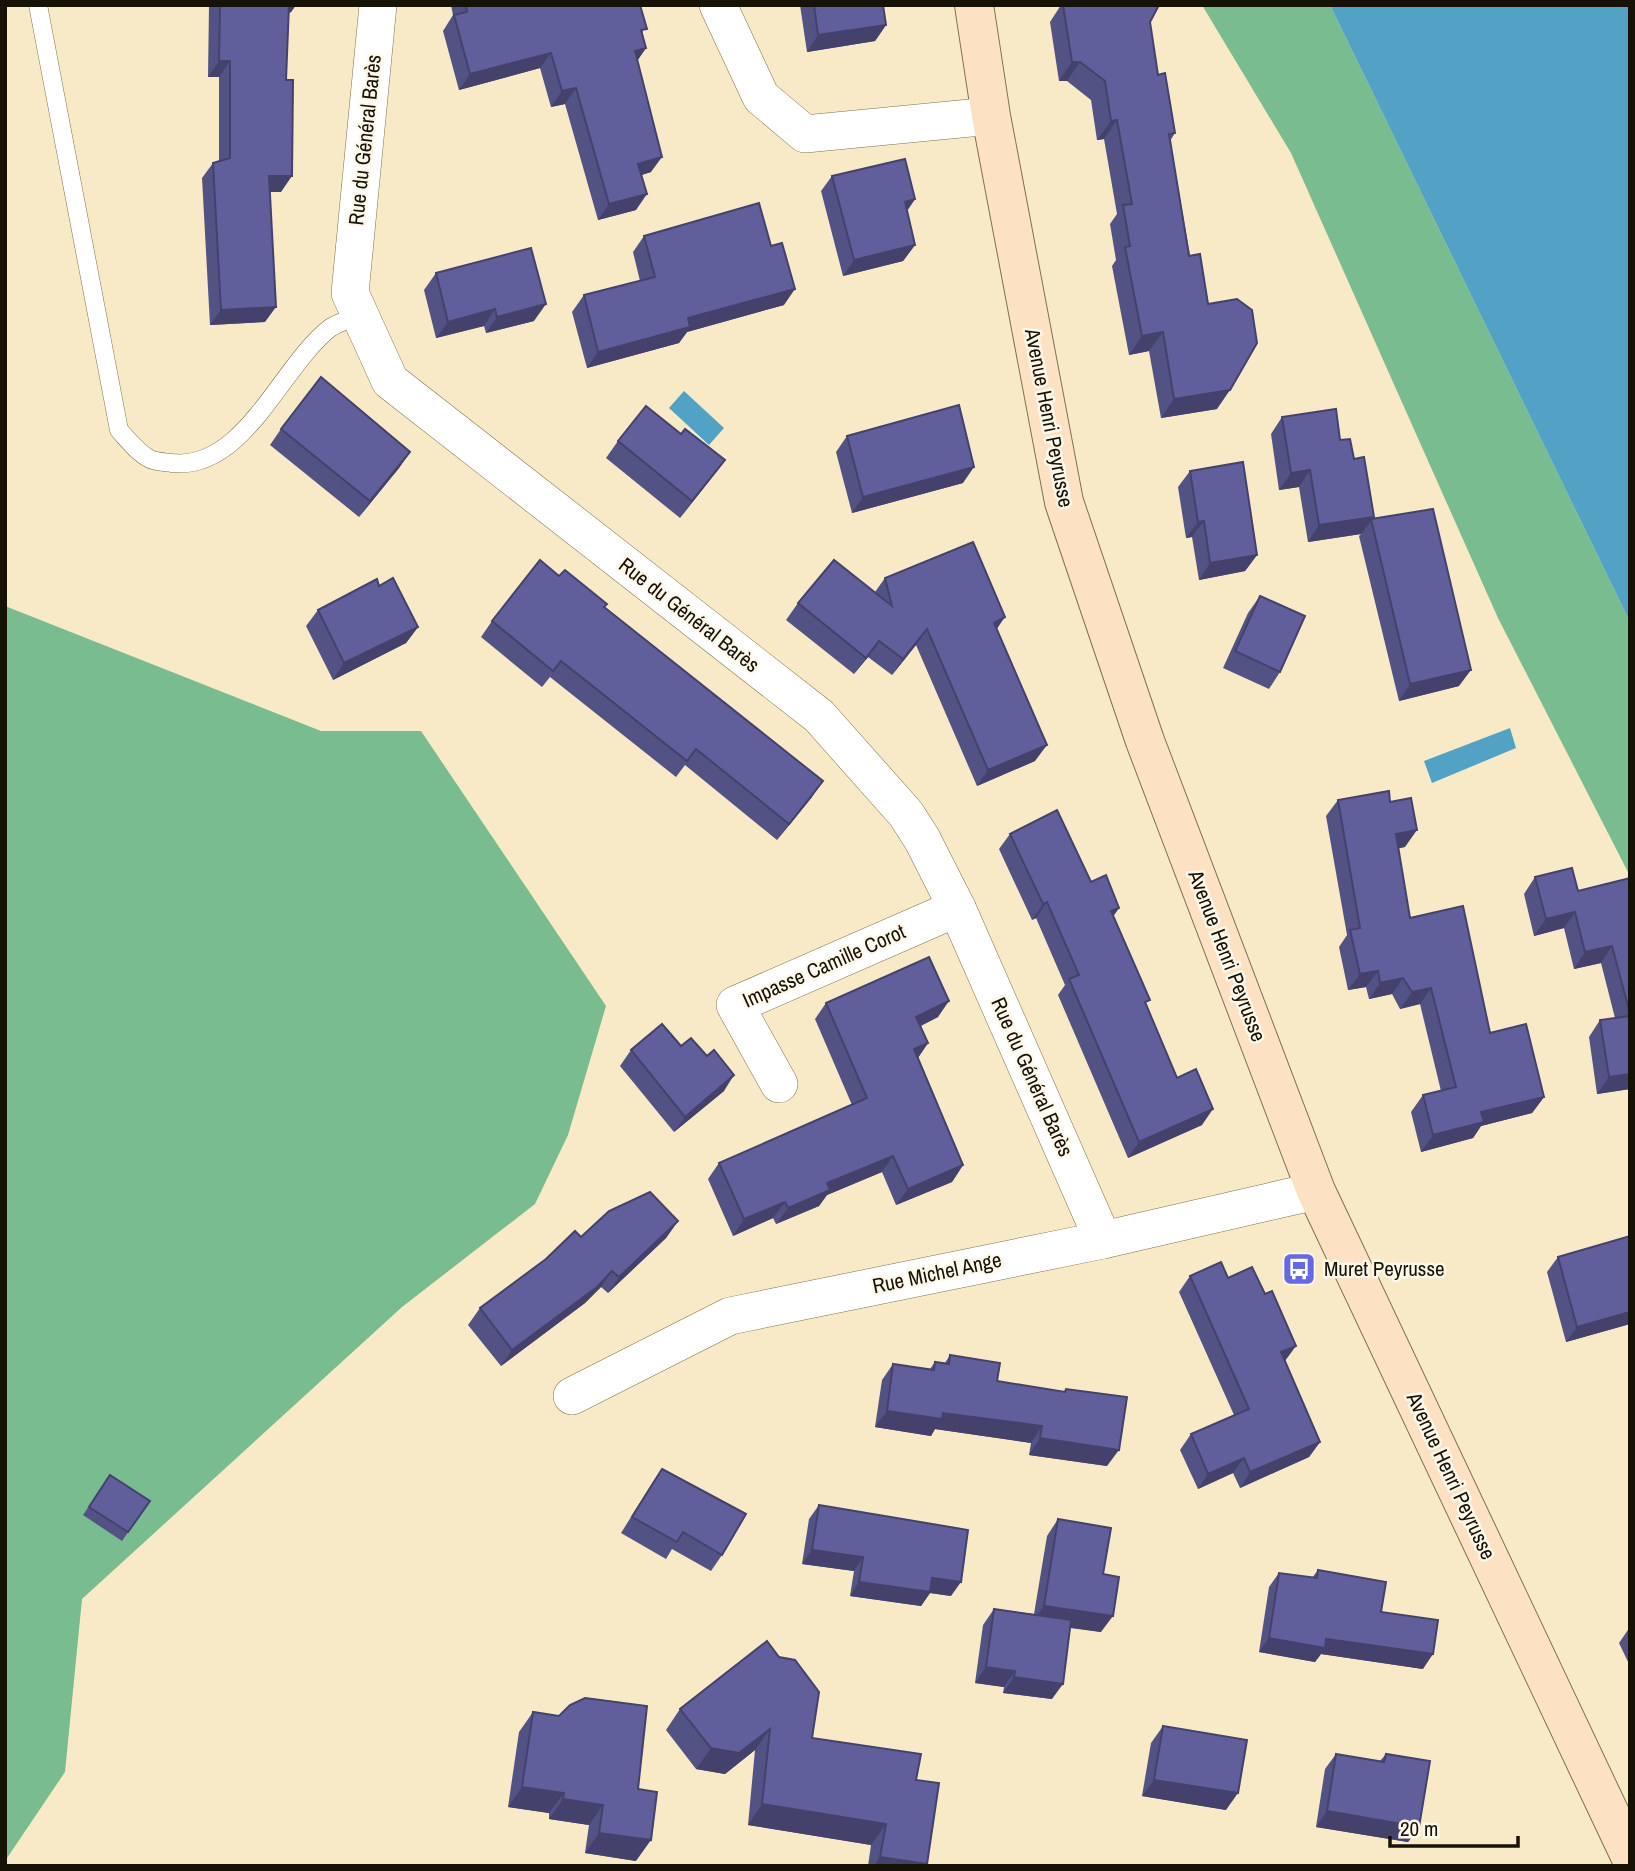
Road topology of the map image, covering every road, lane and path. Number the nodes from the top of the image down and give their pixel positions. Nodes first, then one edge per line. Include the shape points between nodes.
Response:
1 (38, 5) edge
2 (378, 5) edge
3 (718, 5) edge
4 (974, 5) edge
5 (991, 116) junction
6 (360, 315) junction
7 (957, 908) junction
8 (779, 1084) dead end
9 (1316, 1191) junction
10 (1103, 1240) junction
11 (572, 1396) dead end
12 (1630, 1856) edge

1 - 6 lane via 119,430 135,448 152,461 178,464 223,450 313,343 333,326
2 - 6 street, Rue du Général Barès via 350,293
3 - 5 street via 761,97 806,134
4 - 5 street, Avenue Henri Peyrusse
5 - 9 street, Avenue Henri Peyrusse via 1064,502 1145,741
6 - 7 street, Rue du Général Barès via 390,381 819,716 906,814
7 - 8 street, Impasse Camille Corot via 735,1005
7 - 10 street, Rue du Général Barès
9 - 10 street, Rue Michel Ange
9 - 12 street, Avenue Henri Peyrusse
10 - 11 street, Rue Michel Ange via 730,1316

